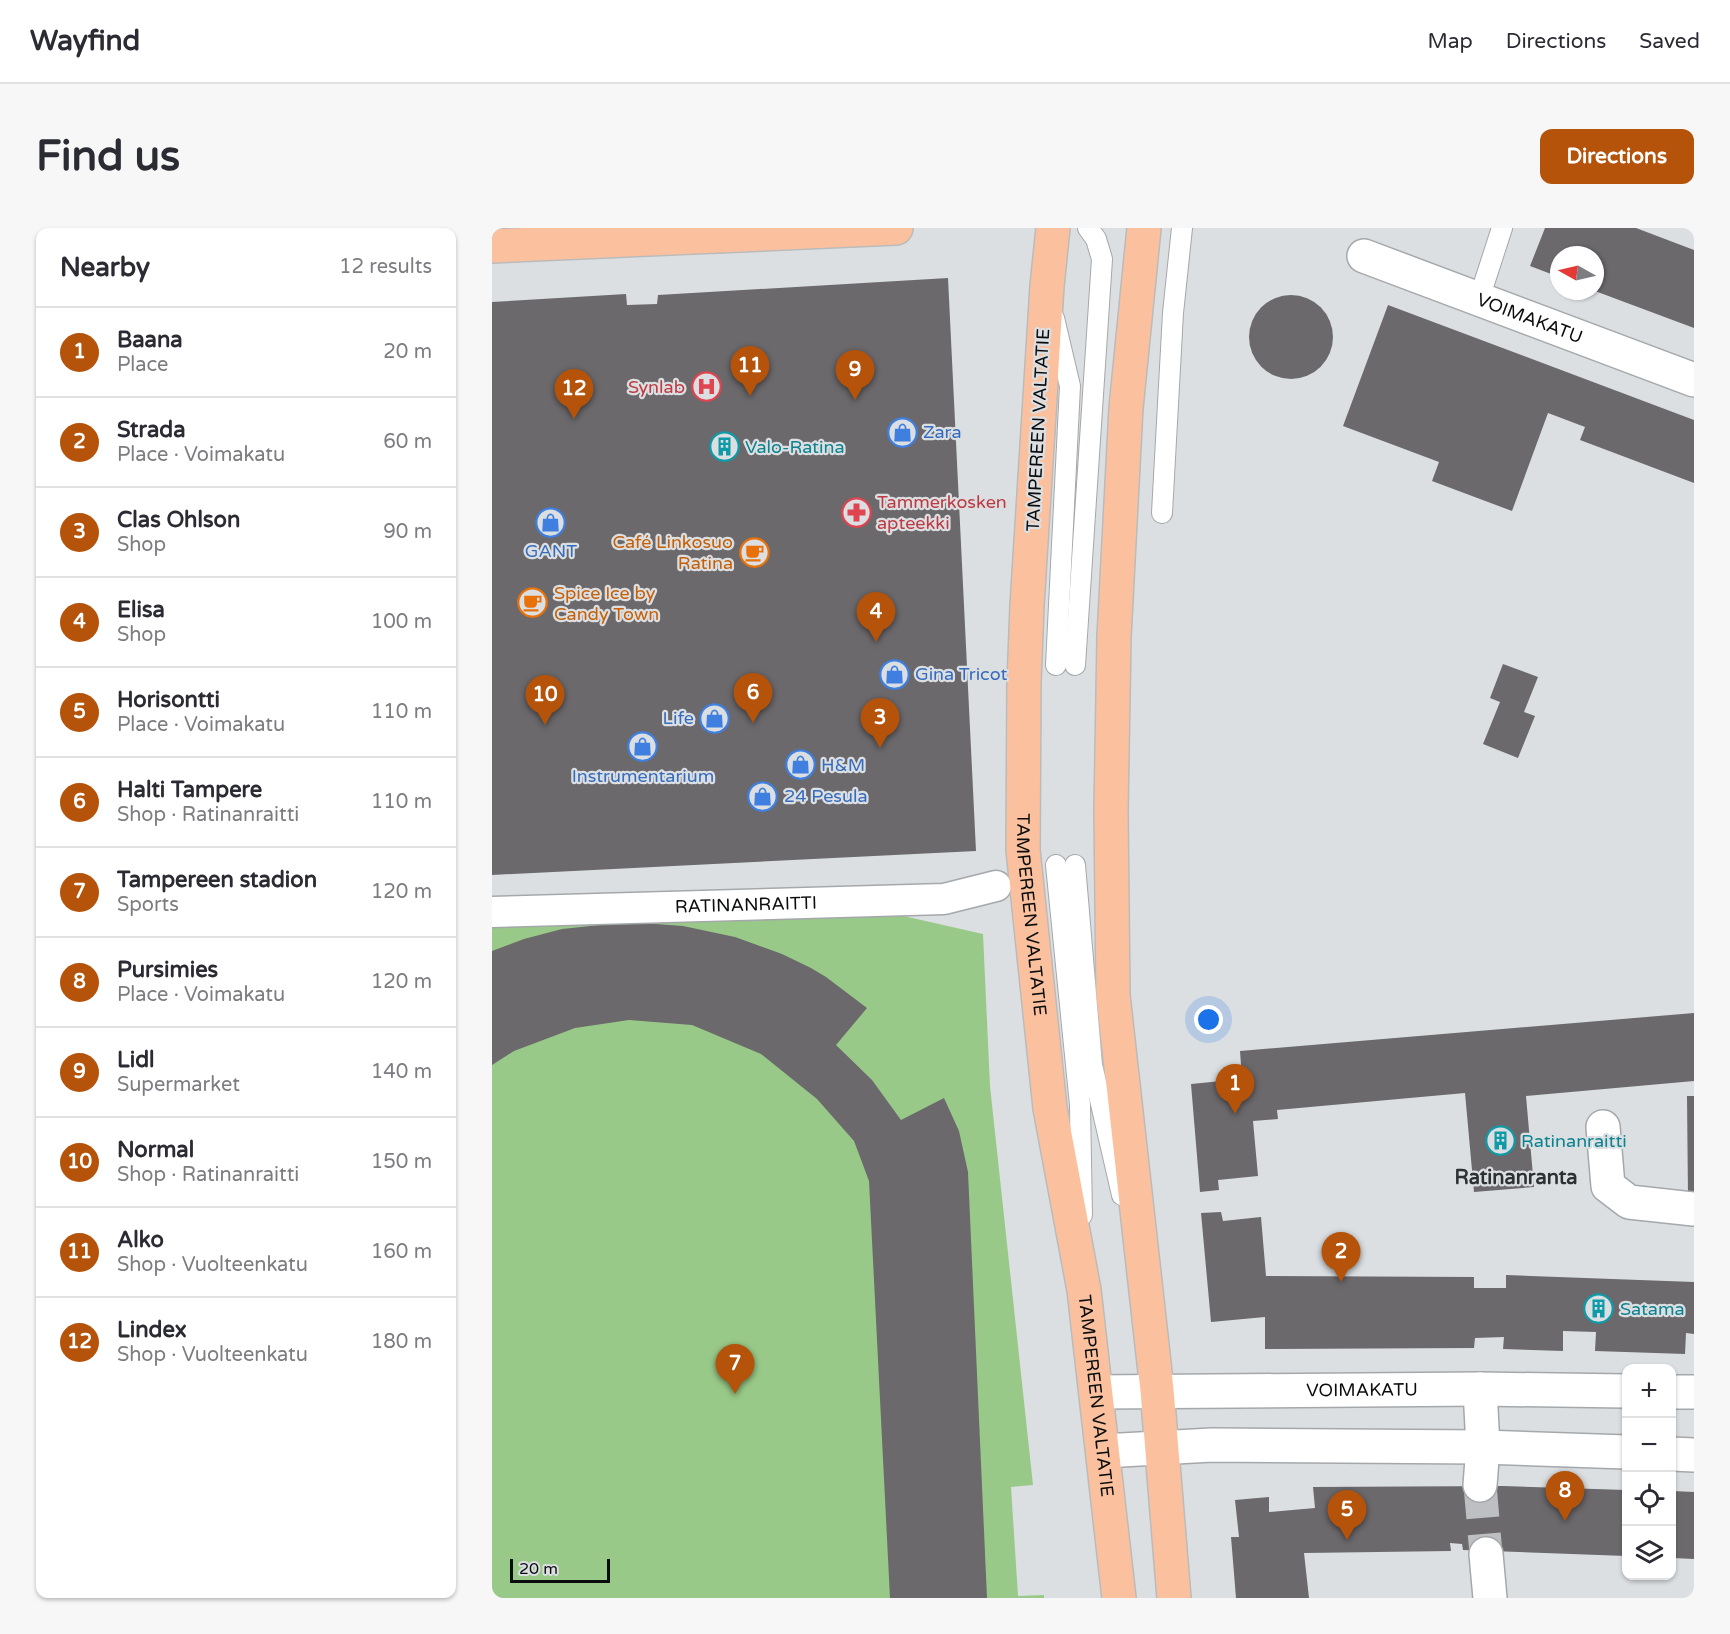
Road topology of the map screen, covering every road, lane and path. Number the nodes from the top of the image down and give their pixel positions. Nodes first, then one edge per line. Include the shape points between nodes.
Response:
1 (896, 228) edge
2 (1053, 228) edge
3 (1088, 228) edge
4 (1144, 228) edge
5 (1182, 228) edge
6 (1502, 228) edge
7 (492, 246) edge
8 (1364, 256) dead end
9 (1047, 286) junction
10 (1479, 299) junction
11 (1694, 380) edge
12 (1162, 513) dead end
13 (996, 886) dead end
14 (492, 912) edge
15 (1604, 1127) dead end
16 (1694, 1209) edge
17 (1084, 1290) junction
18 (1148, 1311) junction
19 (1480, 1389) junction
20 (1157, 1390) junction
21 (1622, 1391) edge
22 (1096, 1392) junction
23 (1676, 1392) edge
24 (1694, 1392) edge
25 (1162, 1446) junction
26 (1483, 1447) junction
27 (1103, 1451) junction
28 (1622, 1452) edge
29 (1676, 1454) edge
30 (1694, 1455) edge
31 (1480, 1485) tunnel mouth
32 (1486, 1554) tunnel mouth
33 (1119, 1598) edge
34 (1174, 1598) edge
35 (1490, 1598) edge

1 - 7 main road
2 - 9 main road, TAMPEREEN VALTATIE
3 - 9 lane via 1096,238 1102,260 1066,665 1070,386
4 - 18 main road via 1131,343 1120,508 1111,811 1113,995
5 - 12 lane via 1173,313
6 - 10 lane
8 - 10 street, VOIMAKATU
9 - 17 main road, TAMPEREEN VALTATIE via 1027,606 1023,850 1050,1108
10 - 11 street, VOIMAKATU
13 - 14 street, RATINANRAITTI via 944,899
15 - 16 street via 1608,1185 1629,1202
17 - 18 lane via 1080,1105 1066,865 1092,1065
17 - 22 main road, TAMPEREEN VALTATIE
18 - 20 main road
19 - 20 street, VOIMAKATU
19 - 21 street, VOIMAKATU
19 - 26 street
20 - 22 street, VOIMAKATU
20 - 25 main road
22 - 27 main road, TAMPEREEN VALTATIE
23 - 24 street
25 - 26 street
25 - 27 street
25 - 34 main road
26 - 28 street
26 - 31 street
27 - 33 main road, TAMPEREEN VALTATIE
29 - 30 street
32 - 35 street

